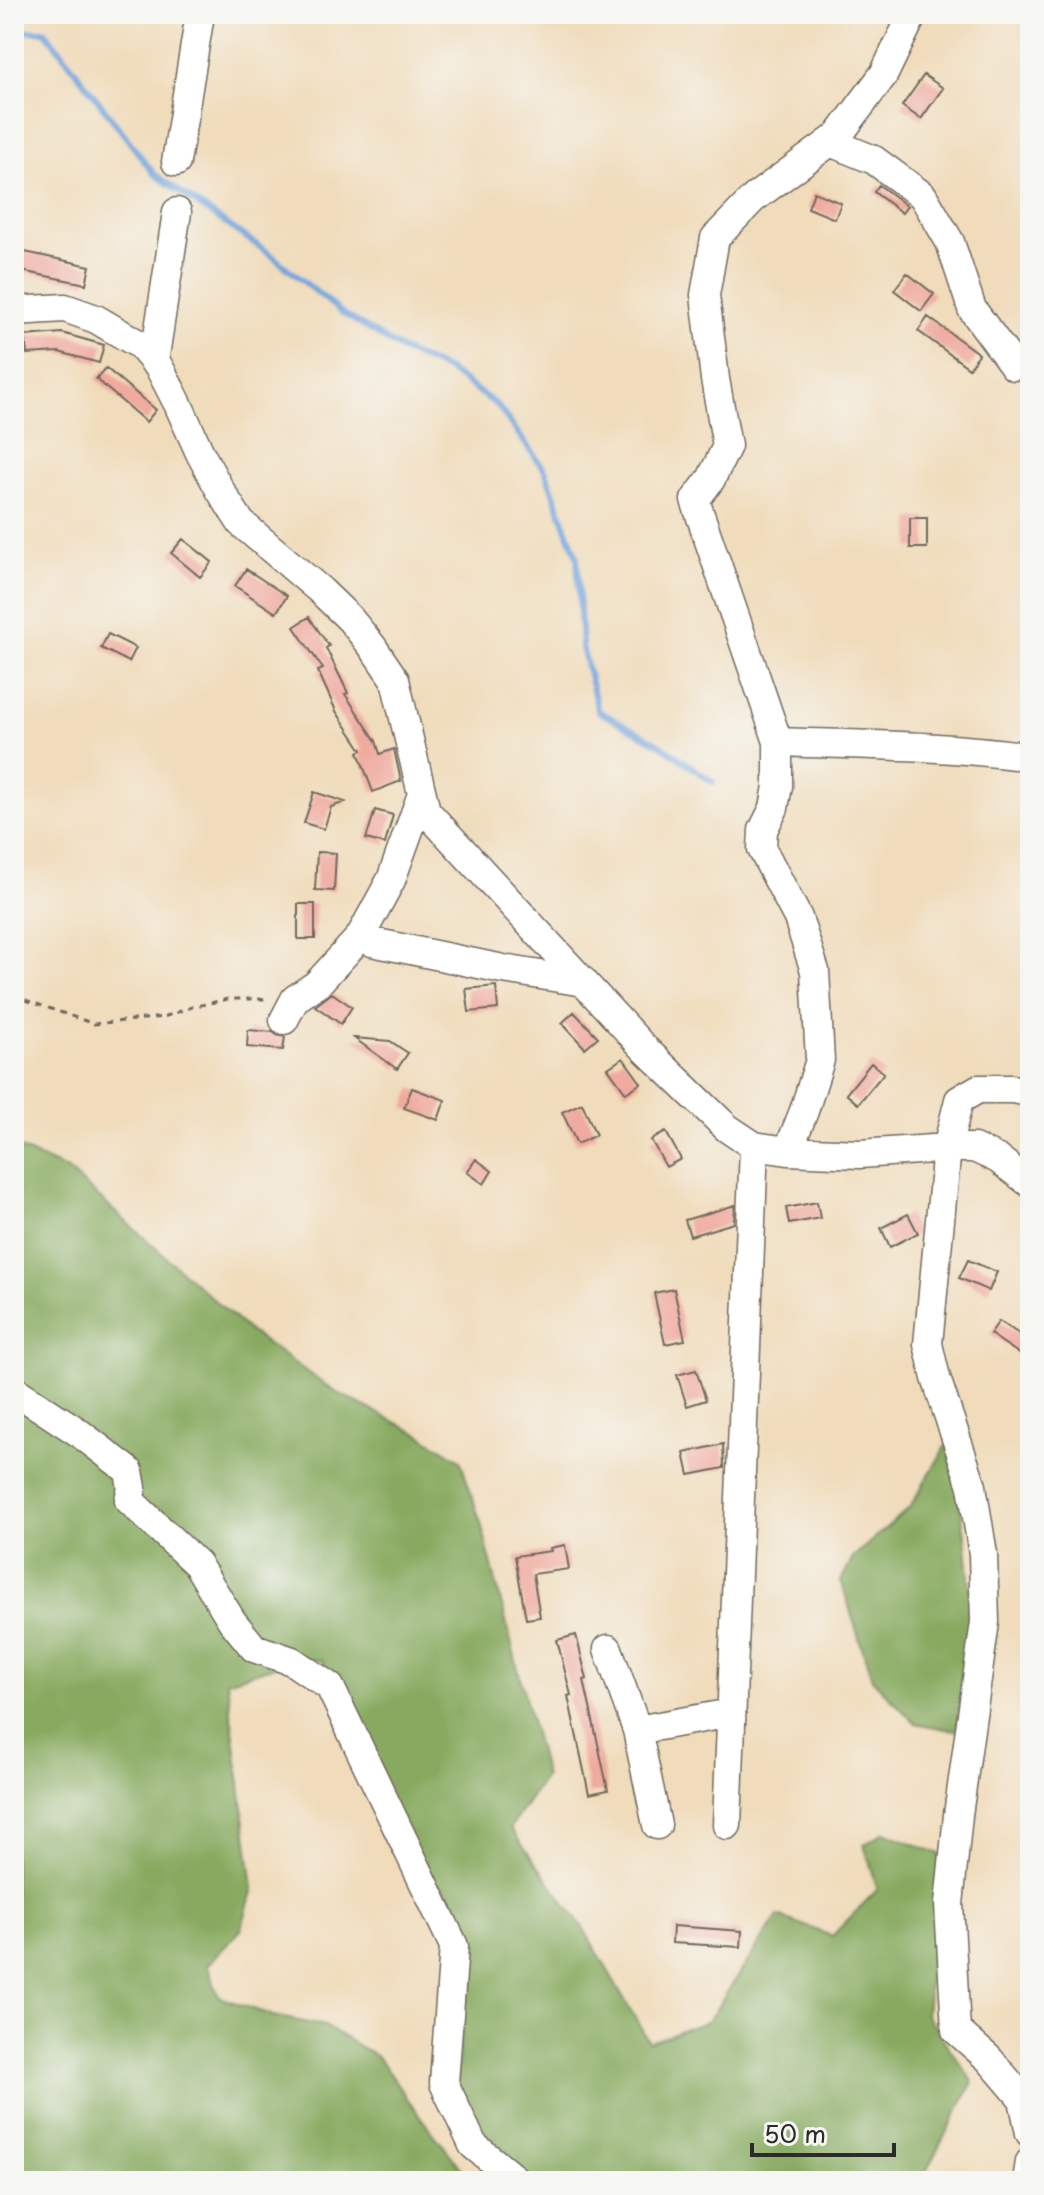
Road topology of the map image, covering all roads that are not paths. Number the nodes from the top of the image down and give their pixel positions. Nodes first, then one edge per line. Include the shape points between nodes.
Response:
1 (200, 14) edge
2 (913, 14) edge
3 (830, 142) junction
4 (176, 162) dead end
5 (177, 212) dead end
6 (14, 311) edge
7 (154, 362) junction
8 (1014, 366) dead end
9 (778, 742) junction
10 (1030, 757) edge
11 (422, 794) junction
12 (360, 937) junction
13 (584, 982) junction
14 (289, 1009) road end
15 (1030, 1092) edge
16 (754, 1146) junction
17 (947, 1148) junction
18 (788, 1151) junction
19 (1030, 1183) edge
20 (14, 1390) edge
21 (608, 1649) dead end
22 (731, 1713) junction
23 (637, 1730) junction
24 (657, 1825) dead end
25 (727, 1825) dead end
26 (1030, 2133) edge
27 (1030, 2162) edge
28 (517, 2181) edge
29 (1027, 2181) edge

1 - 4 street
2 - 3 street via 884,74
3 - 8 street via 874,160 923,196 950,242 972,309
3 - 9 street via 754,198 715,238 705,295 727,446 695,500
5 - 7 street
6 - 7 street via 65,308 96,319 140,345
7 - 11 street via 241,523 350,619 395,680
9 - 10 street
9 - 18 street via 778,786 762,849 798,918 815,971 820,1060
11 - 12 street via 391,880
11 - 13 street via 426,811
12 - 13 street
12 - 14 street
13 - 16 street via 645,1049 727,1128
15 - 17 street via 978,1089 959,1100
16 - 18 street
16 - 22 street
17 - 18 street via 860,1154
17 - 19 street via 974,1148
17 - 26 street via 928,1344 972,1486 983,1554 985,1622 949,1904 956,2030 1023,2099
20 - 28 street via 129,1471 129,1500 197,1564 254,1648 292,1661 330,1687 454,1946 444,2083 473,2145
21 - 23 street
22 - 23 street
22 - 25 street
23 - 24 street
27 - 29 street

